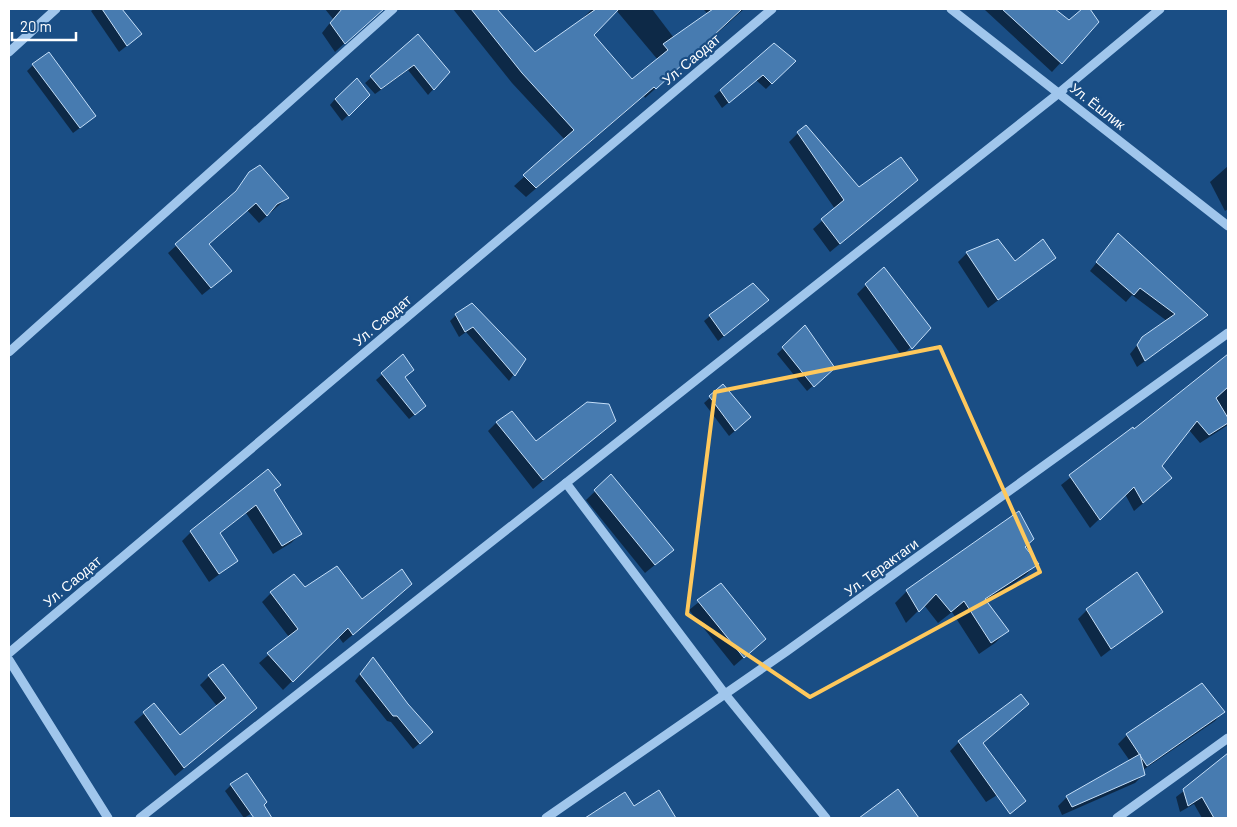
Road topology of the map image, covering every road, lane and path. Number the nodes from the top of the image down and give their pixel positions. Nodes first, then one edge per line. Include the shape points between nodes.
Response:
1 (56, 9) edge
2 (393, 9) edge
3 (772, 9) edge
4 (951, 9) edge
5 (1160, 9) edge
6 (9, 52) edge
7 (1059, 93) junction
8 (1228, 226) edge
9 (1228, 333) edge
10 (9, 352) edge
11 (566, 483) junction
12 (9, 653) edge
13 (9, 660) edge
14 (724, 694) junction
15 (1228, 738) edge
16 (108, 818) edge
17 (140, 818) edge
18 (546, 818) edge
19 (826, 818) edge
20 (1117, 818) edge

1 - 6 street
2 - 10 street
3 - 12 street, Ул. Саодат
4 - 7 street, Ул. Ёшлик
5 - 7 street
7 - 8 street, Ул. Ёшлик
7 - 11 street
9 - 14 street, Ул. Терактаги
11 - 14 street
11 - 17 street
13 - 16 street
14 - 18 street, Ул. Терактаги
14 - 19 street
15 - 20 street

